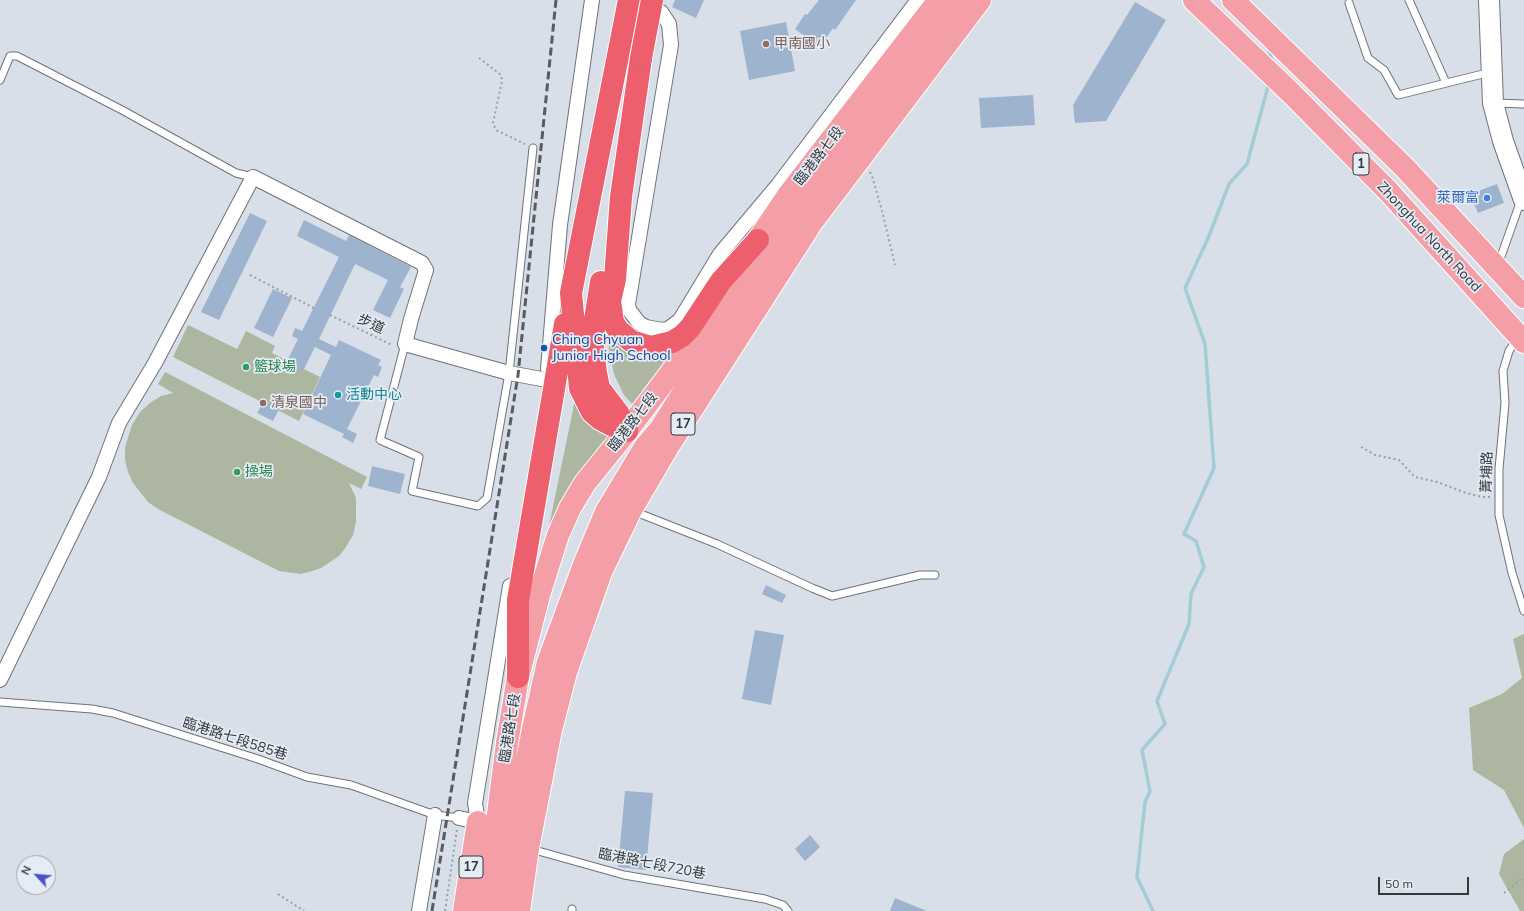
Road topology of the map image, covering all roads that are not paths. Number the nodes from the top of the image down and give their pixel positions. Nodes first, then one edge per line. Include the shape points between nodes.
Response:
1 (592, 0) edge
2 (630, 0) edge
3 (652, 0) edge
4 (918, 0) edge
5 (939, 0) edge
6 (961, 0) edge
7 (980, 0) edge
8 (1194, 0) edge
9 (1232, 0) edge
10 (1409, 0) edge
11 (1489, 0) edge
12 (1349, 3) dead end
13 (1492, 72) junction
14 (0, 80) edge
15 (1446, 83) junction
16 (1493, 103) junction
17 (1524, 104) edge
18 (533, 148) road end
19 (253, 177) junction
20 (621, 196) junction
21 (1523, 198) edge
22 (805, 218) junction
23 (758, 240) junction
24 (1497, 268) junction
25 (571, 293) junction
26 (1524, 297) edge
27 (1522, 339) edge
28 (406, 344) junction
29 (509, 373) junction
30 (547, 380) junction
31 (627, 431) junction
32 (645, 447) junction
33 (631, 510) junction
34 (936, 575) dead end
35 (1524, 611) edge
36 (518, 677) junction
37 (0, 680) edge
38 (0, 702) edge
39 (435, 815) junction
40 (502, 835) junction
41 (419, 911) edge
42 (464, 911) edge
43 (482, 911) edge
44 (501, 911) edge
45 (519, 911) edge
46 (788, 911) edge

1 - 30 street via 560,225
2 - 4 street via 661,12 669,24 672,45 628,304 633,317 639,323 662,330 668,329 680,320 720,254 778,185
2 - 25 highway
3 - 20 highway, bridge
5 - 23 main road, 臨港路七段 / 17 via 789,194
6 - 22 main road, 臨港路七段 / 17
7 - 22 main road, 臨港路七段 / 17 via 861,158
8 - 27 main road, Zhonghua North Road / 1 via 1389,192
9 - 24 main road, Zhonghua North Road / 1 via 1405,168
10 - 15 lane
11 - 13 street
12 - 15 lane via 1368,58 1384,70 1398,95
13 - 15 lane
13 - 16 street
14 - 19 lane via 10,56 17,56 236,173
16 - 17 lane
16 - 21 street
18 - 29 lane
19 - 28 street via 425,266
19 - 37 street via 155,363 119,423 99,477
20 - 23 highway via 615,279 610,301 613,322 618,330 631,341 641,345 663,345 682,336 721,281
20 - 31 highway via 602,274 593,349 599,388 618,413
21 - 24 lane
22 - 32 main road, 臨港路七段 / 17 via 661,428
22 - 33 main road, 臨港路七段 / 17
23 - 31 main road, 臨港路七段 / 17 via 712,318
24 - 26 main road, Zhonghua North Road / 1
25 - 31 highway via 580,388 592,412 609,424
25 - 36 highway via 518,600
27 - 35 lane, 菁埔路 via 1509,351 1504,371 1505,403 1499,469 1499,515
28 - 29 street
28 - 29 lane via 380,440 419,457 412,491 478,506 487,498
29 - 30 street
30 - 40 street via 475,803
31 - 32 main road
31 - 36 main road, 臨港路七段 / 17 via 585,482 564,521 539,595
32 - 40 main road, 臨港路七段 / 17 via 606,512 584,562 548,662 533,729
33 - 34 lane via 717,544 832,596 920,575
33 - 40 main road, 臨港路七段 / 17 via 601,572 566,672 551,730
36 - 40 main road, 臨港路七段 / 17 via 507,743
38 - 39 lane, 臨港路七段585巷 via 113,713 307,777 351,785
39 - 40 lane, 臨港路七段585巷
39 - 41 street
40 - 42 main road, 臨港路七段 / 17
40 - 43 main road, 臨港路七段 / 17
40 - 44 main road, 臨港路七段 / 17
40 - 45 main road, 臨港路七段 / 17
40 - 46 lane, 臨港路七段720巷 via 624,875 765,899 783,905

